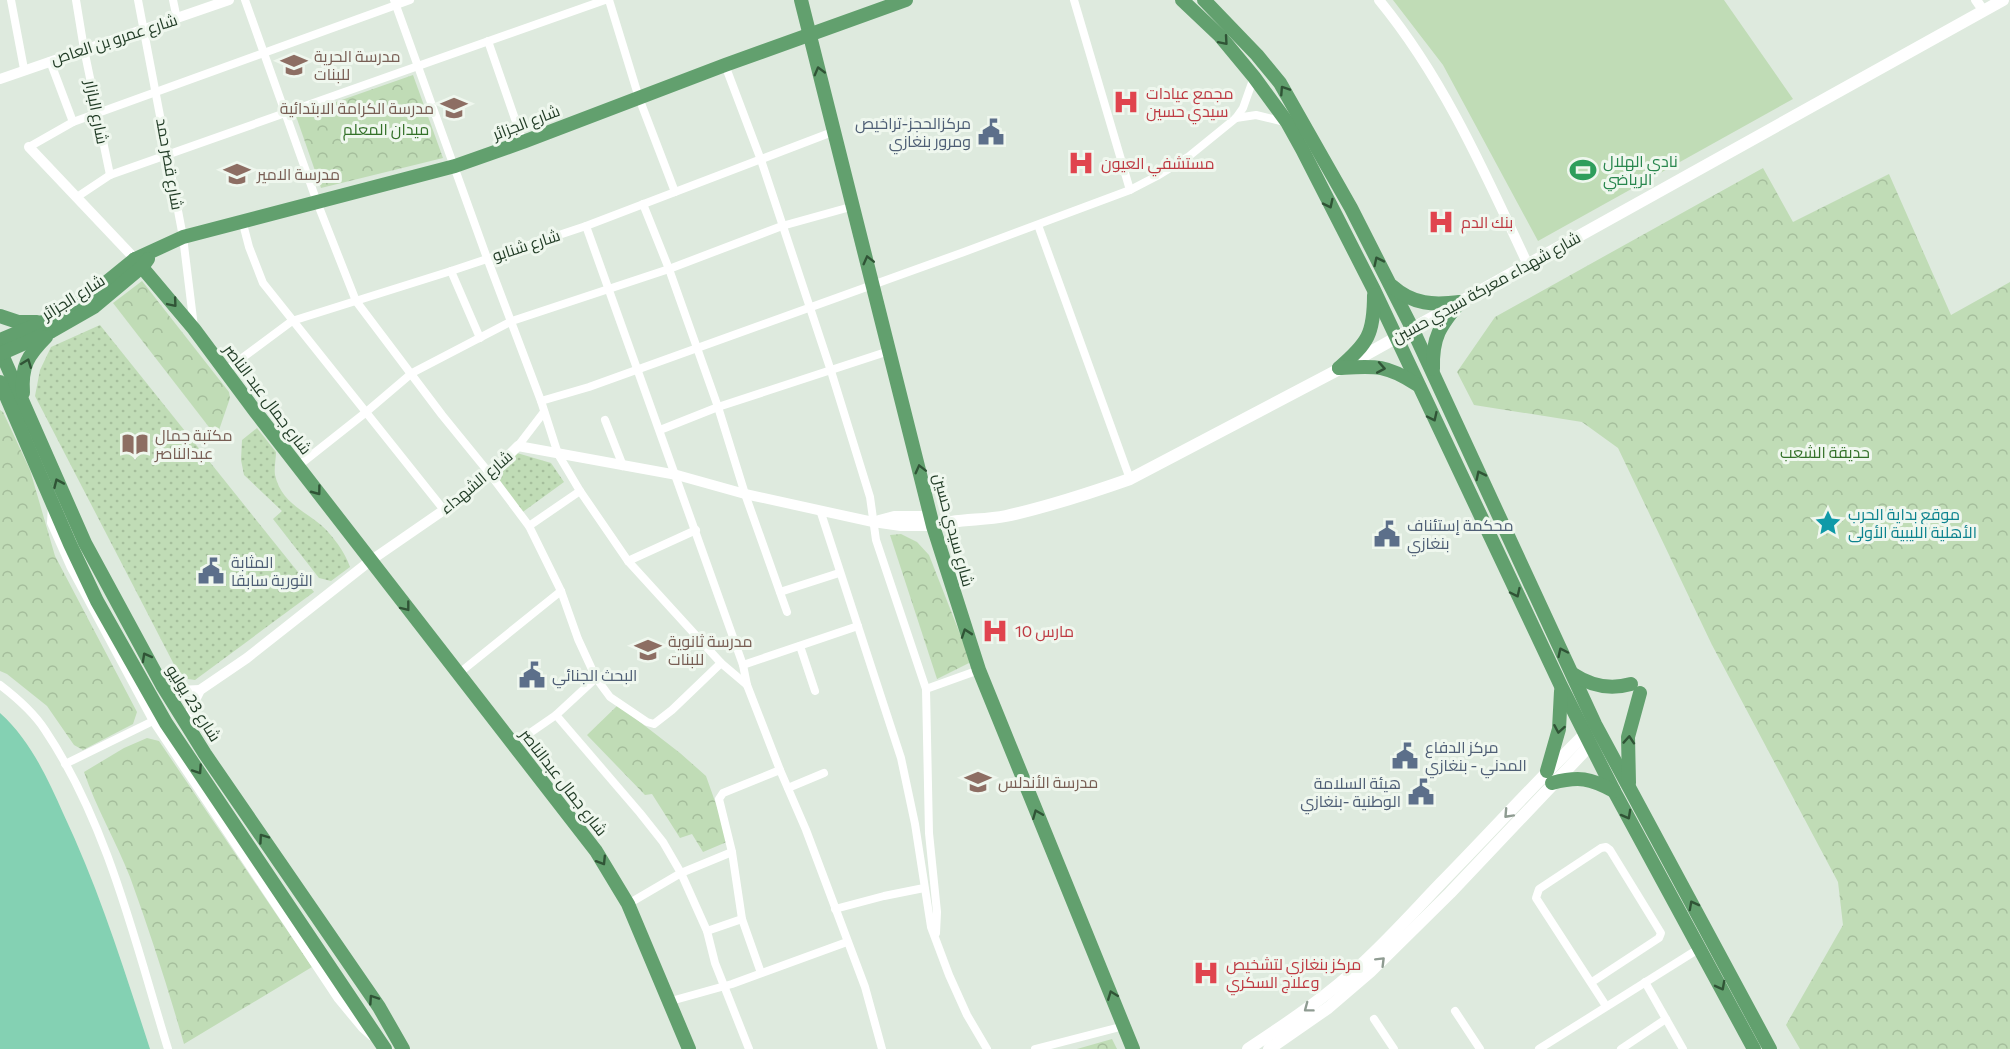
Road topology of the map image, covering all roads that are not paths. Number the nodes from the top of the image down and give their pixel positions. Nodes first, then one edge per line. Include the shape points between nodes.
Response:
1 (11, 0) edge
2 (76, 0) edge
3 (138, 0) edge
4 (173, 0) edge
5 (229, 0) edge
6 (245, 0) edge
7 (410, 0) edge
8 (607, 0) edge
9 (801, 0) edge
10 (906, 0) edge
11 (1074, 0) edge
12 (1182, 0) edge
13 (1203, 0) edge
14 (1380, 0) edge
15 (2003, 0) edge
16 (212, 3) edge
17 (395, 3) edge
18 (1979, 5) edge
19 (177, 19) junction
20 (143, 29) junction
21 (809, 35) junction
22 (488, 41) junction
23 (84, 49) junction
24 (263, 54) junction
25 (50, 61) junction
26 (725, 65) junction
27 (417, 66) junction
28 (24, 69) junction
29 (1, 75) edge
30 (1254, 76) junction
31 (157, 92) junction
32 (639, 98) junction
33 (98, 113) junction
34 (286, 113) junction
35 (1236, 118) junction
36 (73, 122) junction
37 (1287, 122) junction
38 (835, 131) junction
39 (523, 142) junction
40 (29, 147) joint
41 (168, 154) junction
42 (761, 160) junction
43 (455, 166) junction
44 (110, 175) junction
45 (1130, 190) junction
46 (675, 192) junction
47 (77, 197) junction
48 (317, 202) junction
49 (643, 204) junction
50 (854, 206) junction
51 (242, 220) junction
52 (1038, 225) junction
53 (586, 226) junction
54 (782, 226) junction
55 (183, 237) junction
56 (487, 258) junction
57 (139, 263) junction
58 (1528, 265) junction
59 (669, 269) junction
60 (451, 271) junction
61 (874, 283) junction
62 (1388, 283) junction
63 (608, 289) junction
64 (1374, 290) junction
65 (356, 302) junction
66 (1460, 302) junction
67 (810, 306) junction
68 (0, 316) edge
69 (292, 321) junction
70 (512, 321) junction
71 (49, 326) junction
72 (1412, 328) junction
73 (195, 329) junction
74 (1395, 337) junction
75 (480, 338) junction
76 (696, 347) junction
77 (0, 350) edge
78 (890, 351) junction
79 (636, 368) junction
80 (1339, 368) junction
81 (226, 370) junction
82 (831, 371) junction
83 (412, 373) junction
84 (1433, 378) junction
85 (0, 382) edge
86 (1418, 386) junction
87 (3, 395) edge
88 (541, 401) junction
89 (24, 404) junction
90 (718, 407) junction
91 (544, 412) junction
92 (365, 413) junction
93 (605, 420) dead end
94 (660, 430) junction
95 (518, 446) junction
96 (558, 454) junction
97 (298, 466) junction
98 (623, 466) junction
99 (490, 474) junction
100 (676, 475) junction
101 (1130, 479) junction
102 (580, 490) junction
103 (745, 494) junction
104 (53, 504) junction
105 (444, 510) junction
106 (820, 510) junction
107 (933, 521) junction
108 (873, 522) junction
109 (529, 526) junction
110 (696, 530) junction
111 (370, 561) junction
112 (628, 561) junction
113 (839, 573) junction
114 (561, 591) junction
115 (780, 592) junction
116 (787, 612) dead end
117 (858, 626) junction
118 (800, 646) junction
119 (721, 663) junction
120 (743, 665) junction
121 (979, 670) junction
122 (458, 674) junction
123 (1572, 674) junction
124 (596, 678) junction
125 (162, 685) junction
126 (747, 685) junction
127 (0, 686) edge
128 (1561, 686) junction
129 (926, 689) junction
130 (200, 690) junction
131 (815, 691) dead end
132 (556, 715) junction
133 (153, 721) junction
134 (1598, 729) junction
135 (190, 730) junction
136 (1588, 739) junction
137 (514, 744) junction
138 (65, 764) junction
139 (780, 770) junction
140 (824, 773) dead end
141 (1550, 777) junction
142 (788, 788) junction
143 (1630, 788) junction
144 (1614, 791) junction
145 (207, 794) junction
146 (732, 852) junction
147 (681, 873) junction
148 (924, 888) junction
149 (628, 904) junction
150 (835, 909) junction
151 (742, 919) junction
152 (707, 931) junction
153 (847, 942) junction
154 (937, 942) junction
155 (1700, 948) junction
156 (761, 973) junction
157 (1592, 982) junction
158 (1645, 982) junction
159 (724, 987) junction
160 (670, 1001) junction
161 (1606, 1006) junction
162 (1455, 1011) dead end
163 (1374, 1019) dead end
164 (1666, 1019) junction
165 (1124, 1026) junction
166 (383, 1047) edge
167 (168, 1049) edge
168 (404, 1049) edge
169 (688, 1049) edge
170 (749, 1049) edge
171 (882, 1049) edge
172 (987, 1049) edge
173 (1035, 1049) edge
174 (1133, 1049) edge
175 (1248, 1049) edge
176 (1269, 1049) edge
177 (1394, 1049) edge
178 (1480, 1049) edge
179 (1539, 1049) edge
180 (1621, 1049) edge
181 (1683, 1049) edge
182 (1754, 1049) edge
183 (1770, 1049) edge

1 - 28 street
2 - 23 street, شارع البازار
3 - 20 street, شارع قصر حمد
4 - 19 street
5 - 16 street, شارع عمرو بن العاص
6 - 24 street
7 - 17 street
8 - 22 street
8 - 32 street
9 - 21 main road, شارع سيدي حسين
10 - 21 main road, شارع الجزائر
11 - 45 street
12 -> 30 main road
62 -> 13 main road via 1351,208 1280,83
14 - 58 street via 1422,58 1472,145
15 - 18 main road, شارع شهداء معركة سيدي حسين
16 - 19 street, شارع عمرو بن العاص
17 - 24 street
17 - 27 street
18 - 58 main road, شارع شهداء معركة سيدي حسين
19 - 20 street, شارع عمرو بن العاص
20 - 23 street, شارع عمرو بن العاص
20 - 31 street, شارع قصر حمد
21 - 26 main road, شارع الجزائر
38 -> 21 main road, شارع سيدي حسين
22 - 27 street
22 - 39 street
23 - 25 street, شارع عمرو بن العاص
23 - 33 street, شارع البازار
24 - 31 street
24 - 34 street
25 - 28 street, شارع عمرو بن العاص
25 - 36 street
26 - 32 main road, شارع الجزائر
26 - 42 street
27 - 34 street
27 - 43 street
28 - 29 street, شارع عمرو بن العاص
30 - 35 street
30 - 37 main road
31 - 33 street
31 - 41 street, شارع قصر حمد
32 - 39 main road, شارع الجزائر
32 - 46 street
33 - 36 street
33 - 44 street, شارع البازار
34 - 41 street
34 - 48 street
35 - 37 street via 1256,115
35 - 45 street via 1188,157
36 - 40 street
37 -> 64 main road
38 - 42 street, شارع شنابو
38 - 50 main road, شارع سيدي حسين
39 - 43 main road, شارع الجزائر
40 - 47 street
41 - 44 street
41 - 55 street, شارع قصر حمد
42 - 46 street, شارع شنابو
42 - 54 street
43 - 48 main road, شارع الجزائر
43 - 56 street
44 - 47 street
45 - 52 street
46 - 49 street, شارع شنابو
47 - 57 street
48 - 51 main road, شارع الجزائر
48 - 65 street
49 - 53 street, شارع شنابو
49 - 59 street
50 - 54 street
61 -> 50 main road, شارع سيدي حسين
51 - 55 main road, شارع الجزائر
51 - 69 street via 262,283
52 - 61 street
52 - 101 street
53 - 56 street, شارع شنابو
53 - 63 street
54 - 59 street
54 - 67 street
55 - 57 main road, شارع الجزائر
55 - 73 street, شارع قصر حمد
56 - 60 street, شارع شنابو
56 - 70 street
57 - 71 main road, شارع الجزائر
57 -> 73 main road, شارع جمال عبد الناصر
58 - 66 main road, شارع شهداء معركة سيدي حسين
59 - 63 street
59 - 76 street
60 - 65 street, شارع شنابو
60 - 75 street
61 - 67 street
61 - 78 main road, شارع سيدي حسين
62 - 66 main road via 1401,294 1425,304
62 - 72 main road
63 - 70 street
63 - 79 street
64 - 74 main road
64 - 80 main road via 1374,317 1367,340
65 - 69 street, شارع شنابو
65 - 83 street
66 - 72 main road, شارع شهداء معركة سيدي حسين
66 - 84 main road via 1435,338
67 - 76 street
67 - 82 street
68 - 71 main road
69 - 81 street, شارع شنابو
69 - 92 street
70 - 75 street
70 - 88 street
71 - 77 main road, شارع الجزائر
89 -> 71 main road via 22,379 27,360
72 - 74 main road, شارع شهداء معركة سيدي حسين
72 - 84 main road
73 - 81 main road, شارع جمال عبد الناصر
74 - 80 main road, شارع شهداء معركة سيدي حسين
74 - 86 main road
75 - 83 street
76 - 79 street
76 - 90 street
77 - 89 main road, شارع 23 يوليو
78 - 82 street
107 -> 78 main road, شارع سيدي حسين
79 - 88 street
79 - 94 street
80 -> 86 main road via 1386,368
80 - 101 main road, شارع شهداء معركة سيدي حسين
81 - 97 main road, شارع جمال عبد الناصر
82 - 90 street
82 - 108 street via 870,497
83 - 92 street
83 - 99 street
123 -> 84 main road
85 - 87 main road, شارع 23 يوليو
86 -> 128 main road
87 - 104 main road, شارع 23 يوليو
88 - 91 street
125 -> 89 main road, شارع 23 يوليو via 85,543
90 - 94 street
90 - 103 street
91 - 95 street
91 - 96 street
92 - 97 street
92 - 105 street
93 - 98 street
94 - 100 street
95 - 96 street, شارع الشهداء
95 - 99 street, شارع الشهداء
96 - 98 street, شارع الشهداء
96 - 102 street
97 -> 111 main road, شارع جمال عبد الناصر
98 - 100 street, شارع الشهداء
99 - 105 street, شارع الشهداء
99 - 109 street
100 - 103 street, شارع الشهداء
100 - 110 street
101 - 107 main road, شارع شهداء معركة سيدي حسين via 1020,513
102 - 109 street
102 - 112 street
103 - 106 street, شارع الشهداء
103 - 115 street
104 - 133 street via 51,523 70,566
104 -> 145 main road, شارع 23 يوليو via 97,601
105 - 111 street, شارع الشهداء
106 - 108 street, شارع الشهداء
106 - 113 street
107 - 108 street, شارع الشهداء via 901,526
121 -> 107 main road, شارع سيدي حسين
108 - 129 street
109 - 114 street
110 - 112 street
110 - 120 street
111 -> 122 main road, شارع جمال عبدالناصر
111 - 130 street, شارع الشهداء
112 - 119 street
113 - 115 street
113 - 117 street
114 - 122 street
114 - 124 street
115 - 116 street
117 - 118 street
117 - 148 street via 901,758
118 - 120 street
118 - 131 street
119 - 124 street via 654,724 610,697
119 - 126 street
120 - 126 street
121 - 129 street
165 -> 121 main road, شارع سيدي حسين
122 - 137 main road, شارع جمال عبدالناصر
123 - 134 main road
143 -> 123 main road via 1628,737 1636,689 1601,686
124 - 132 street
125 - 130 street via 185,692
125 - 135 main road, شارع 23 يوليو
126 - 139 street
127 - 138 street via 45,729
128 - 136 main road
128 -> 141 main road via 1559,729
129 - 154 street via 929,833
130 - 135 street via 191,708
132 - 137 street
132 - 147 street via 663,842
133 - 138 street
133 - 145 street
134 - 136 main road
134 - 143 main road
168 -> 135 main road, شارع 23 يوليو
136 - 141 main road
136 - 144 main road
137 -> 149 main road, شارع جمال عبدالناصر via 596,850
138 - 167 street via 105,851
139 - 142 street
139 - 146 street via 720,796
140 - 142 street
141 - 144 main road via 1583,778
141 -> 175 main road via 1365,961 1296,1017
176 -> 141 main road via 1328,1008 1370,972 1450,893
142 - 150 street
183 -> 143 main road
144 -> 155 main road
145 - 166 main road, شارع 23 يوليو
146 - 147 street
146 - 151 street
147 - 149 street
147 - 152 street
148 - 150 street
148 - 154 street
149 - 160 main road, شارع جمال عبدالناصر
150 - 153 street
151 - 152 street
151 - 156 street
152 - 159 street
153 - 156 street
153 - 171 street via 865,987
154 - 172 street
155 - 158 street
155 -> 182 main road
156 - 159 street
157 - 157 street via 1661,936 1606,847 1536,894
157 - 161 street
158 - 161 street
158 - 164 street
159 - 160 street
159 - 170 street
160 - 169 main road, شارع جمال عبدالناصر
161 - 179 street
162 - 178 street
163 - 177 street
164 - 180 street
164 - 181 street
165 - 173 street
165 - 174 main road, شارع سيدي حسين

